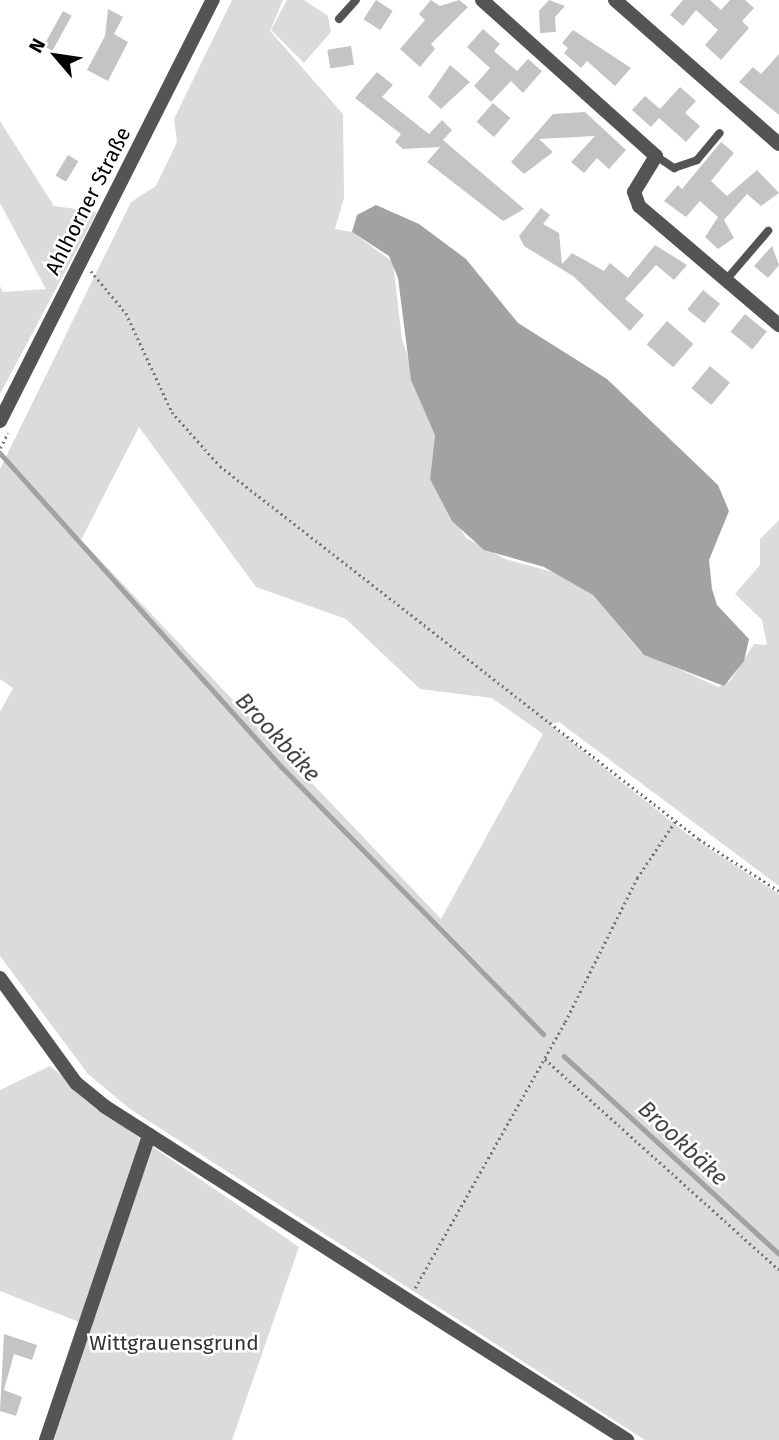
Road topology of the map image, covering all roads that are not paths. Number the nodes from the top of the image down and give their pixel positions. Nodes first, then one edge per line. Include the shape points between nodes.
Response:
1 (213, 0) edge
2 (356, 0) edge
3 (482, 0) edge
4 (615, 0) edge
5 (339, 19) dead end
6 (720, 133) dead end
7 (779, 144) edge
8 (656, 156) junction
9 (768, 231) dead end
10 (726, 280) junction
11 (779, 324) edge
12 (0, 421) edge
13 (0, 978) edge
14 (149, 1135) junction
15 (46, 1440) edge
16 (627, 1440) edge

1 - 12 street, Ahlhorner Straße
2 - 5 lane
3 - 8 street
4 - 7 street
6 - 8 lane via 697,160 674,168
8 - 10 street via 634,192 639,205
9 - 10 lane
10 - 11 street
13 - 14 street via 76,1083
14 - 15 street
14 - 16 street

